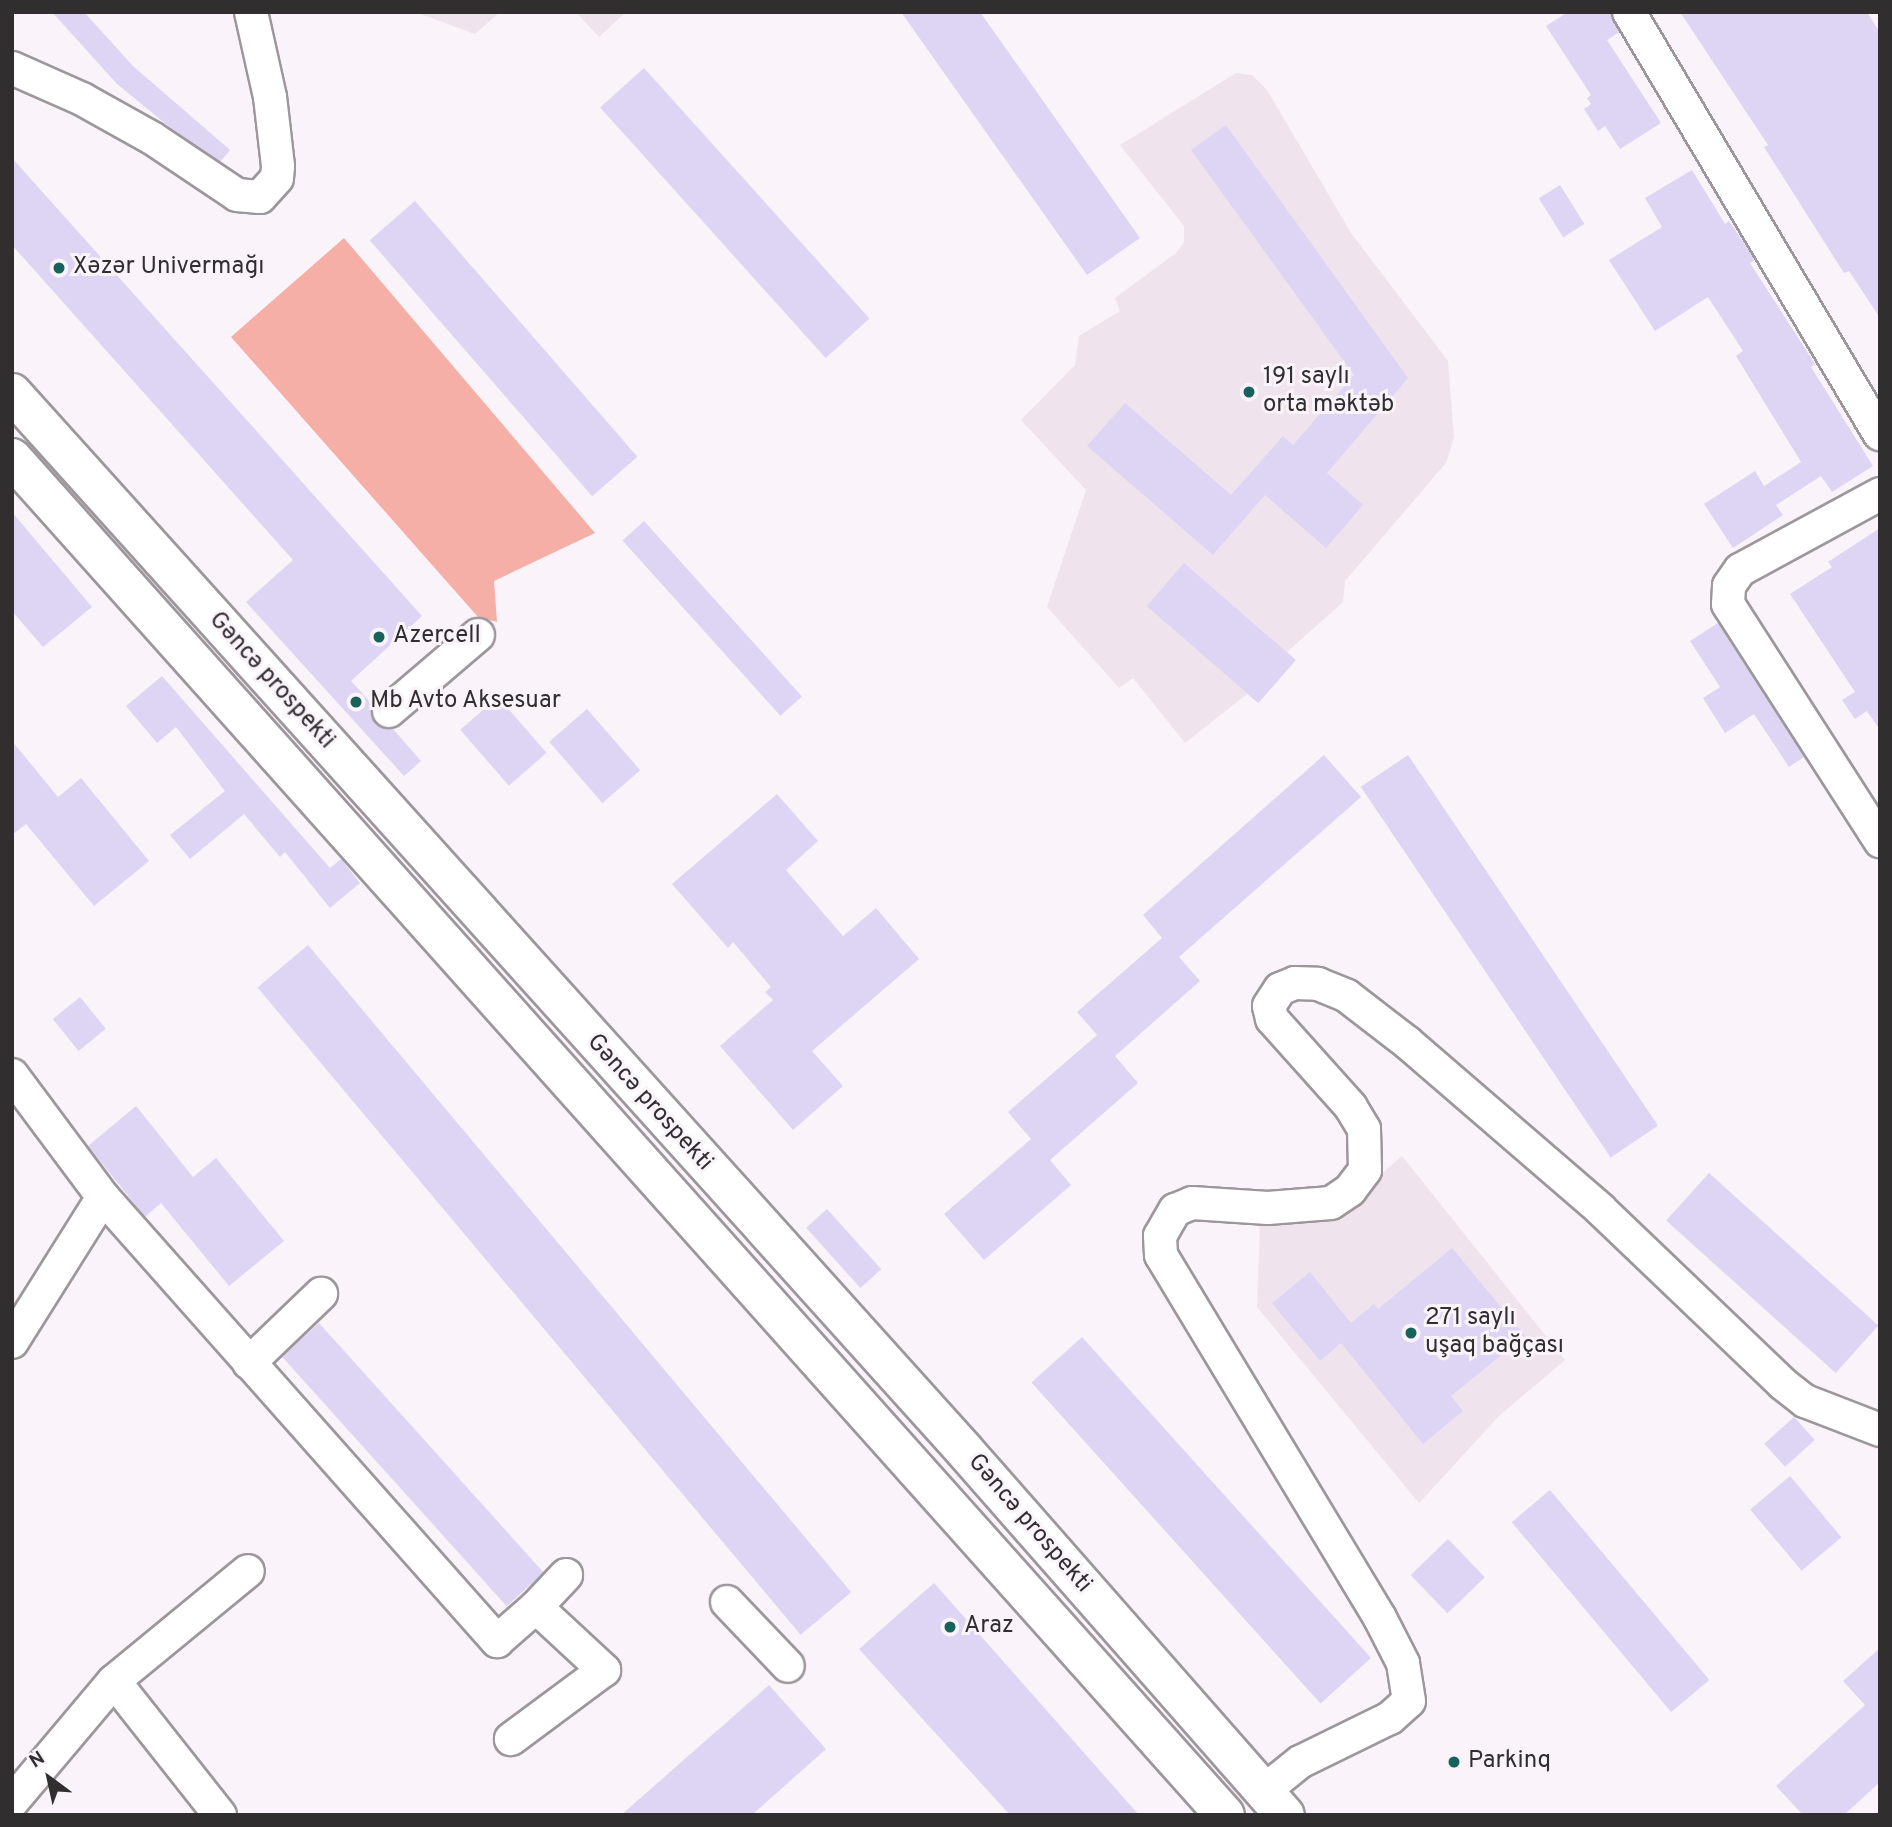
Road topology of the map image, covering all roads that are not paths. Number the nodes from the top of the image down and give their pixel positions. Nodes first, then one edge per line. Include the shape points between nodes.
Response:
1 (251, 12) edge
2 (1629, 12) edge
3 (12, 68) edge
4 (12, 393) edge
5 (1880, 434) edge
6 (12, 458) edge
7 (1880, 494) edge
8 (478, 635) dead end
9 (388, 711) dead end
10 (1880, 841) edge
11 (12, 1075) edge
12 (103, 1198) junction
13 (321, 1294) dead end
14 (12, 1342) edge
15 (249, 1363) junction
16 (1880, 1430) edge
17 (964, 1450) junction
18 (928, 1480) junction
19 (248, 1571) dead end
20 (566, 1575) dead end
21 (727, 1602) dead end
22 (536, 1607) junction
23 (788, 1666) dead end
24 (114, 1681) junction
25 (511, 1740) dead end
26 (12, 1802) edge
27 (1274, 1803) edge
28 (220, 1815) edge
29 (1225, 1815) edge

1 - 3 street via 270,97 278,166 277,178 260,197 237,195 152,138 82,99
2 - 5 street
4 - 17 main road, Gəncə prospekti
6 - 18 main road, Gəncə prospekti via 623,1146
7 - 10 street via 1740,570 1729,586 1728,604
8 - 9 street
11 - 12 street
12 - 14 street
12 - 15 street
13 - 15 street
15 - 22 street via 497,1641
16 - 27 street via 1805,1401 1783,1384 1600,1209 1347,996 1318,984 1295,983 1280,989 1269,1006 1272,1019 1364,1129 1365,1170 1350,1190 1331,1203 1268,1208 1206,1202 1175,1210 1160,1236 1161,1255 1380,1618 1403,1663 1409,1701 1390,1718 1300,1762
17 - 18 main road
17 - 27 main road, Gəncə prospekti
18 - 29 main road, Gəncə prospekti
19 - 24 street
20 - 22 street
21 - 23 street
22 - 25 street via 604,1670
24 - 26 street
24 - 28 street

